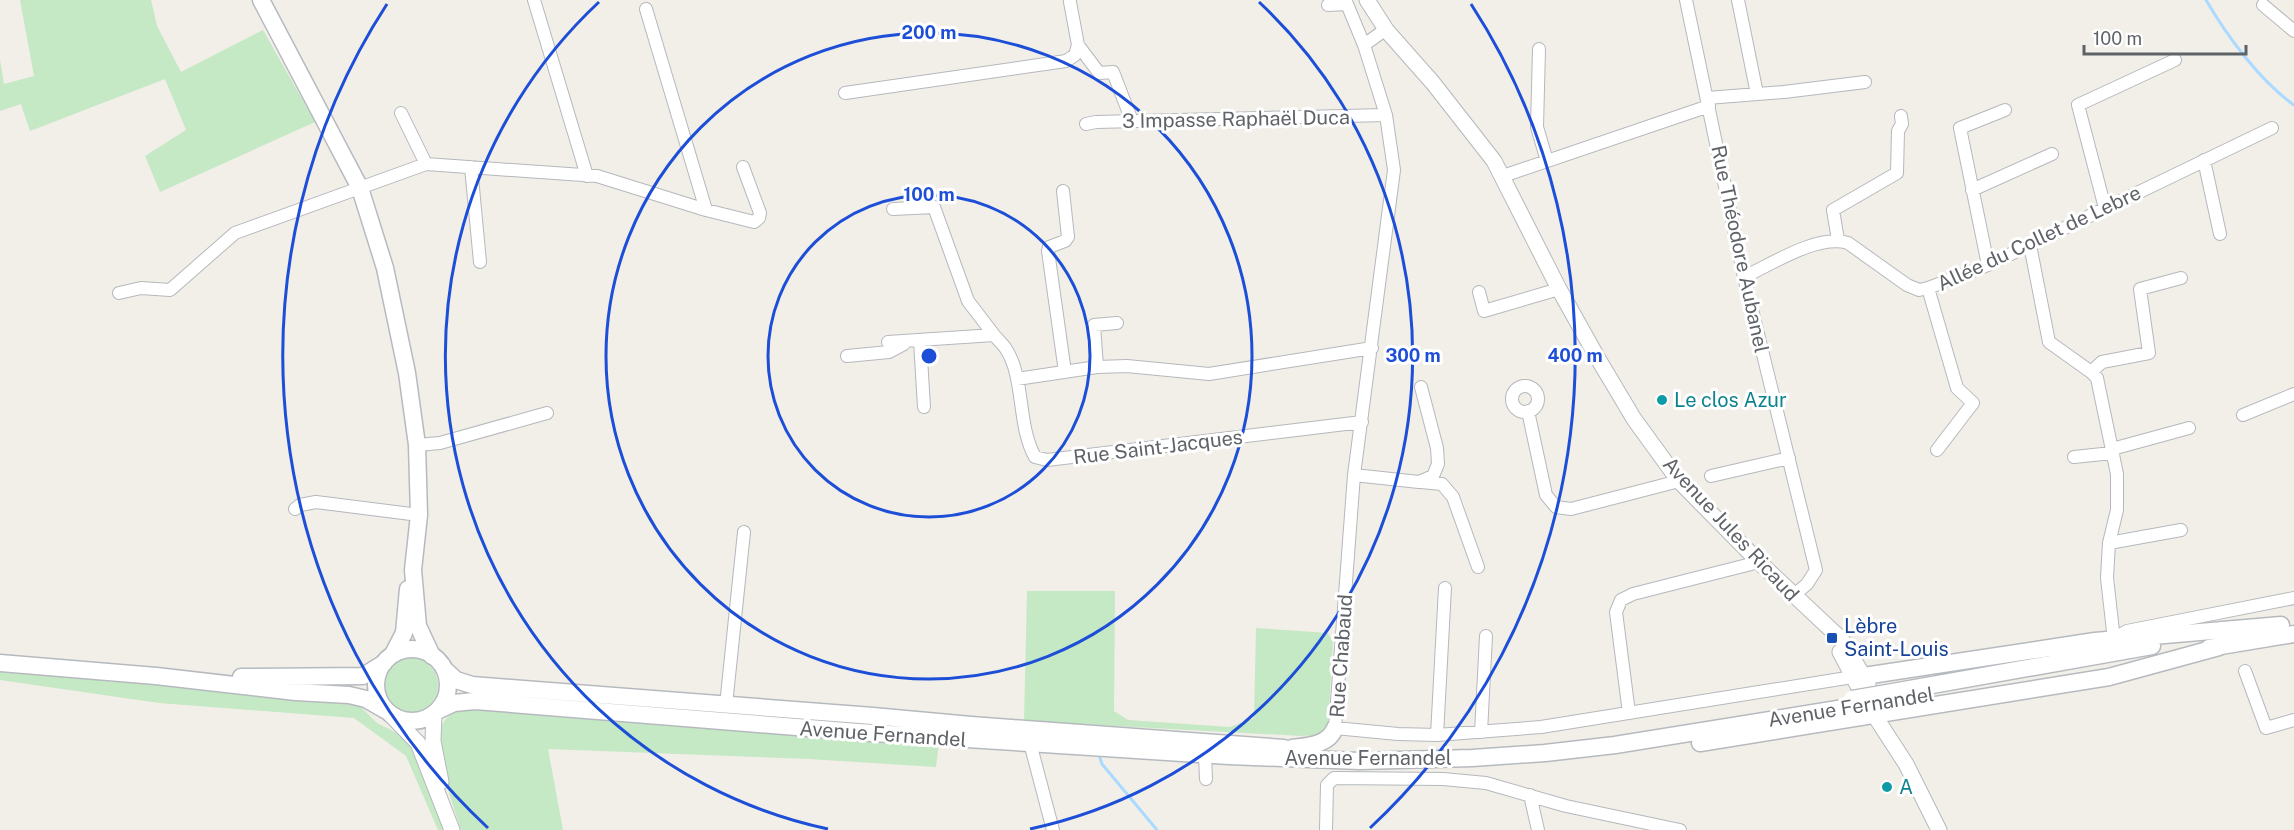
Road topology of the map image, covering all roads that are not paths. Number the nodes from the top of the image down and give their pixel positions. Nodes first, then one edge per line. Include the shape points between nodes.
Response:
1 (261, 0) edge
2 (534, 0) edge
3 (1366, 0) edge
4 (1686, 0) edge
5 (1738, 0) edge
6 (1071, 1) edge
7 (2264, 4) dead end
8 (1328, 5) dead end
9 (646, 9) dead end
10 (1386, 29) junction
11 (2294, 31) edge
12 (1078, 45) junction
13 (1364, 45) junction
14 (1539, 49) dead end
15 (2175, 60) dead end
16 (1865, 82) dead end
17 (845, 93) dead end
18 (1757, 94) junction
19 (1708, 102) junction
20 (2005, 110) dead end
21 (401, 113) dead end
22 (1386, 115) junction
23 (1901, 116) dead end
24 (1132, 122) junction
25 (1086, 124) dead end
26 (2272, 128) dead end
27 (2052, 154) dead end
28 (2204, 160) junction
29 (1546, 161) junction
30 (426, 164) junction
31 (471, 167) junction
32 (743, 167) dead end
33 (587, 176) junction
34 (1503, 176) junction
35 (360, 188) junction
36 (1972, 190) junction
37 (1063, 191) dead end
38 (2105, 208) junction
39 (893, 209) dead end
40 (706, 210) junction
41 (2220, 234) dead end
42 (1838, 240) junction
43 (2030, 245) junction
44 (480, 262) dead end
45 (1988, 265) junction
46 (1744, 277) junction
47 (2181, 278) dead end
48 (1928, 288) junction
49 (1559, 289) junction
50 (1479, 292) dead end
51 (119, 293) dead end
52 (1062, 303) dead end
53 (1117, 323) dead end
54 (994, 335) junction
55 (915, 341) junction
56 (888, 342) dead end
57 (1372, 348) junction
58 (847, 356) dead end
59 (1097, 367) junction
60 (1069, 371) junction
61 (2091, 372) junction
62 (1017, 379) junction
63 (1421, 387) dead end
64 (2294, 394) edge
65 (924, 407) dead end
66 (1528, 411) dead end
67 (548, 413) dead end
68 (2243, 415) dead end
69 (1362, 422) junction
70 (2189, 428) dead end
71 (417, 445) junction
72 (1937, 450) dead end
73 (2112, 451) junction
74 (2074, 457) dead end
75 (1789, 458) junction
76 (1354, 475) junction
77 (1712, 476) dead end
78 (1679, 481) junction
79 (1419, 482) junction
80 (295, 509) dead end
81 (419, 514) junction
82 (2181, 530) dead end
83 (744, 532) dead end
84 (2109, 543) junction
85 (1759, 562) junction
86 (1478, 567) dead end
87 (412, 570) junction
88 (1445, 588) dead end
89 (1793, 596) junction
90 (2294, 598) edge
91 (2290, 627) edge
92 (1486, 636) dead end
93 (2114, 640) junction
94 (432, 656) junction
95 (388, 659) junction
96 (0, 663) edge
97 (444, 669) junction
98 (2245, 671) dead end
99 (156, 676) junction
100 (1870, 697) junction
101 (726, 705) junction
102 (387, 711) junction
103 (435, 712) junction
104 (1629, 713) junction
105 (2294, 720) edge
106 (1335, 728) junction
107 (1481, 732) junction
108 (1437, 735) junction
109 (1030, 743) junction
110 (1292, 748) junction
111 (1205, 755) junction
112 (1206, 779) dead end
113 (1530, 795) junction
114 (450, 825) edge
115 (1053, 830) edge
116 (1326, 830) edge
117 (1538, 830) edge
118 (1680, 830) edge
119 (1939, 830) edge

1 - 35 main road
2 - 33 street
3 - 10 street, Avenue Jules Ricaud
4 - 19 street, Rue Théodore Aubanel
5 - 18 street
6 - 12 street
7 - 11 street
8 - 13 street, Rue Chabaud via 1347,4
9 - 40 street
10 - 13 street
10 - 34 street, Avenue Jules Ricaud via 1433,83
12 - 17 street via 1075,55 1066,61
12 - 24 street via 1098,73 1113,72
13 - 22 street, Rue Chabaud
14 - 29 street via 1537,127
15 - 38 street via 2078,105
16 - 18 street
18 - 19 street
19 - 29 street
19 - 46 street, Rue Théodore Aubanel
20 - 36 street via 1960,129
21 - 30 street
22 - 24 street, 3 Impasse Raphaël Duca
22 - 57 street, Rue Chabaud via 1394,170
23 - 42 street via 1897,173 1833,210
24 - 25 street, 3 Impasse Raphaël Duca
26 - 28 street, Allée du Collet de Lebre
27 - 36 street
28 - 38 street, Allée du Collet de Lebre
28 - 41 street
29 - 34 street
30 - 31 street
30 - 35 street
31 - 33 street
31 - 44 street
32 - 40 street via 759,218 745,221
33 - 40 street via 613,180
34 - 49 street, Avenue Jules Ricaud
35 - 51 street via 235,233 170,290 141,288
35 - 71 main road via 385,268
36 - 45 street
37 - 60 street via 1068,237 1048,251
38 - 43 street, Allée du Collet de Lebre
39 - 54 street, Rue Saint-Jacques via 934,207 968,301
42 - 46 street via 1814,244
42 - 48 street, Allée du Collet de Lebre via 1907,285 1919,290
43 - 45 street, Allée du Collet de Lebre
43 - 61 street via 2049,342
45 - 48 street, Allée du Collet de Lebre
46 - 75 street, Rue Théodore Aubanel
47 - 61 street via 2140,289 2149,353 2102,362
48 - 72 street via 1957,388 1973,403
49 - 50 street via 1484,311
49 - 78 street, Avenue Jules Ricaud via 1634,419
52 - 60 street
53 - 59 street via 1094,325
54 - 55 street
54 - 62 street, Rue Saint-Jacques via 1007,350
55 - 56 street
55 - 58 street via 889,352
55 - 65 street
57 - 59 street via 1209,374
57 - 69 street, Rue Chabaud
59 - 60 street
60 - 62 street
61 - 73 street via 2097,378
62 - 69 street, Rue Saint-Jacques via 1028,444 1035,457 1047,460
63 - 79 street via 1438,464 1433,476
64 - 68 street
66 - 78 street via 1546,495 1556,507 1571,509
67 - 71 street via 440,443
69 - 76 street, Rue Chabaud
70 - 73 street
71 - 81 main road
73 - 74 street
73 - 84 street via 2117,510
75 - 77 street
75 - 89 street, Rue Théodore Aubanel via 1816,570
76 - 79 street
76 - 106 street, Rue Chabaud
78 - 85 street, Avenue Jules Ricaud
79 - 86 street via 1442,484 1453,497
80 - 81 street via 316,502
81 - 87 main road
82 - 84 street
83 - 101 street
84 - 93 street via 2107,578
85 - 89 street, Avenue Jules Ricaud
85 - 104 street via 1621,600 1617,612
87 - 94 main road via 418,626
87 - 95 main road via 404,633
88 - 108 street
89 - 100 street, Avenue Jules Ricaud via 1842,640
90 - 93 street via 2127,631
91 - 93 main road
91 - 100 main road, Avenue Fernandel
91 - 100 main road, Avenue Fernandel via 2219,646
92 - 107 street
93 - 100 main road via 1995,655
94 - 95 main road via 413,649 402,650
94 - 97 main road
95 - 99 main road via 363,676
95 - 102 main road via 376,681 380,701
96 - 99 main road
97 - 101 main road, Avenue Fernandel via 456,680 472,685
97 - 103 main road via 447,691
98 - 105 street via 2266,728
99 - 102 main road via 349,695
100 - 104 street, Rue Chabaud
100 - 110 main road, Avenue Fernandel via 1513,747 1388,752
100 - 111 main road, Avenue Fernandel via 1615,745 1545,753 1360,761
100 - 119 street, Avenue Jules Ricaud
101 - 110 main road, Avenue Fernandel
102 - 103 main road via 411,721
102 - 114 street via 418,743
103 - 109 main road, Avenue Fernandel via 454,703 475,701
103 - 114 street via 433,741
104 - 107 street, Rue Chabaud via 1575,723
106 - 108 street, Rue Chabaud
106 - 110 main road via 1324,741
107 - 108 street, Rue Chabaud
109 - 111 main road, Avenue Fernandel
109 - 115 street
111 - 112 street
113 - 116 street via 1486,783 1443,778 1334,778 1327,785
113 - 117 street
113 - 118 street

